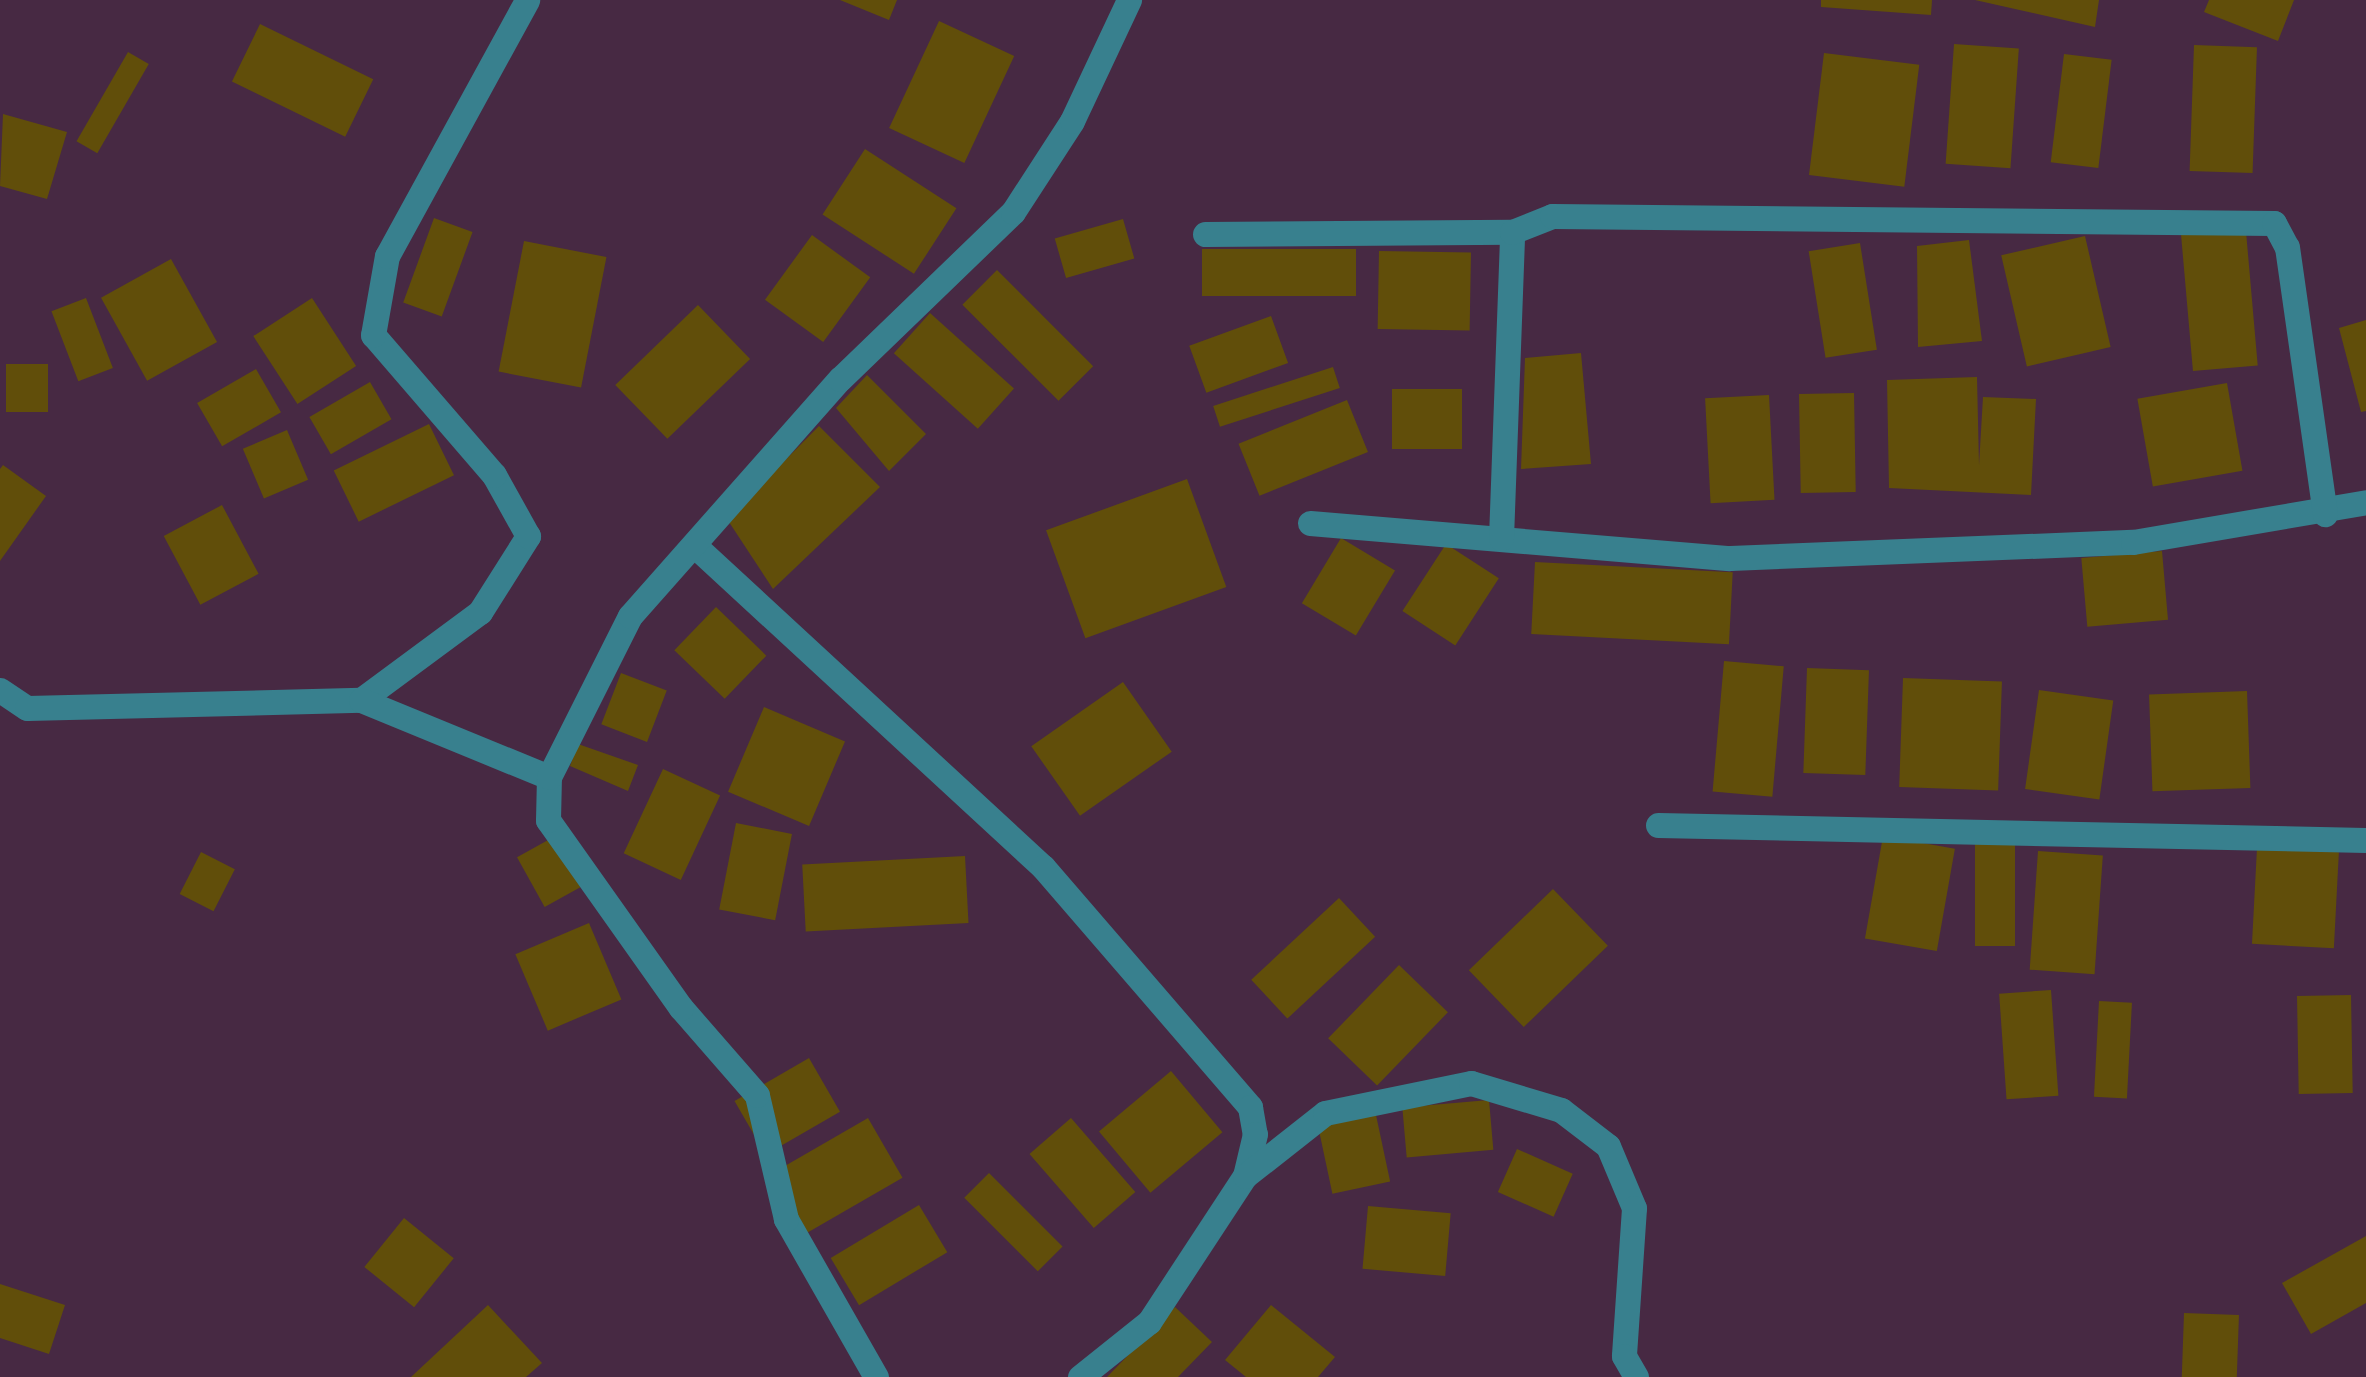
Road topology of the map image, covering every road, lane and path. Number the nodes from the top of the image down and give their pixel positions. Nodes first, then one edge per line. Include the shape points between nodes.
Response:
1 (527, 0) edge
2 (1128, 0) edge
3 (1512, 232) junction
4 (1205, 234) dead end
5 (2366, 502) edge
6 (2325, 514) junction
7 (1310, 523) dead end
8 (1501, 538) junction
9 (694, 544) junction
10 (0, 690) edge
11 (361, 700) junction
12 (548, 777) junction
13 (1658, 825) dead end
14 (2366, 840) edge
15 (1245, 1176) junction
16 (876, 1377) edge
17 (1080, 1377) edge
18 (1636, 1377) edge

1 - 11 street via 386,256 373,335 494,474 528,536 480,612
2 - 9 street via 1072,120 1013,212 840,379
3 - 4 street
3 - 6 street via 1552,216 2274,224 2287,246
3 - 8 street
5 - 6 street
6 - 8 street via 2132,542 1730,558
7 - 8 street
9 - 12 street via 630,616
9 - 15 street via 1043,867 1250,1107 1256,1134
10 - 11 street via 27,708
11 - 12 street
12 - 16 street via 548,820 681,1008 757,1095 786,1219
13 - 14 street
15 - 17 street via 1149,1322
15 - 18 street via 1325,1113 1471,1083 1561,1110 1608,1146 1634,1208 1624,1356

